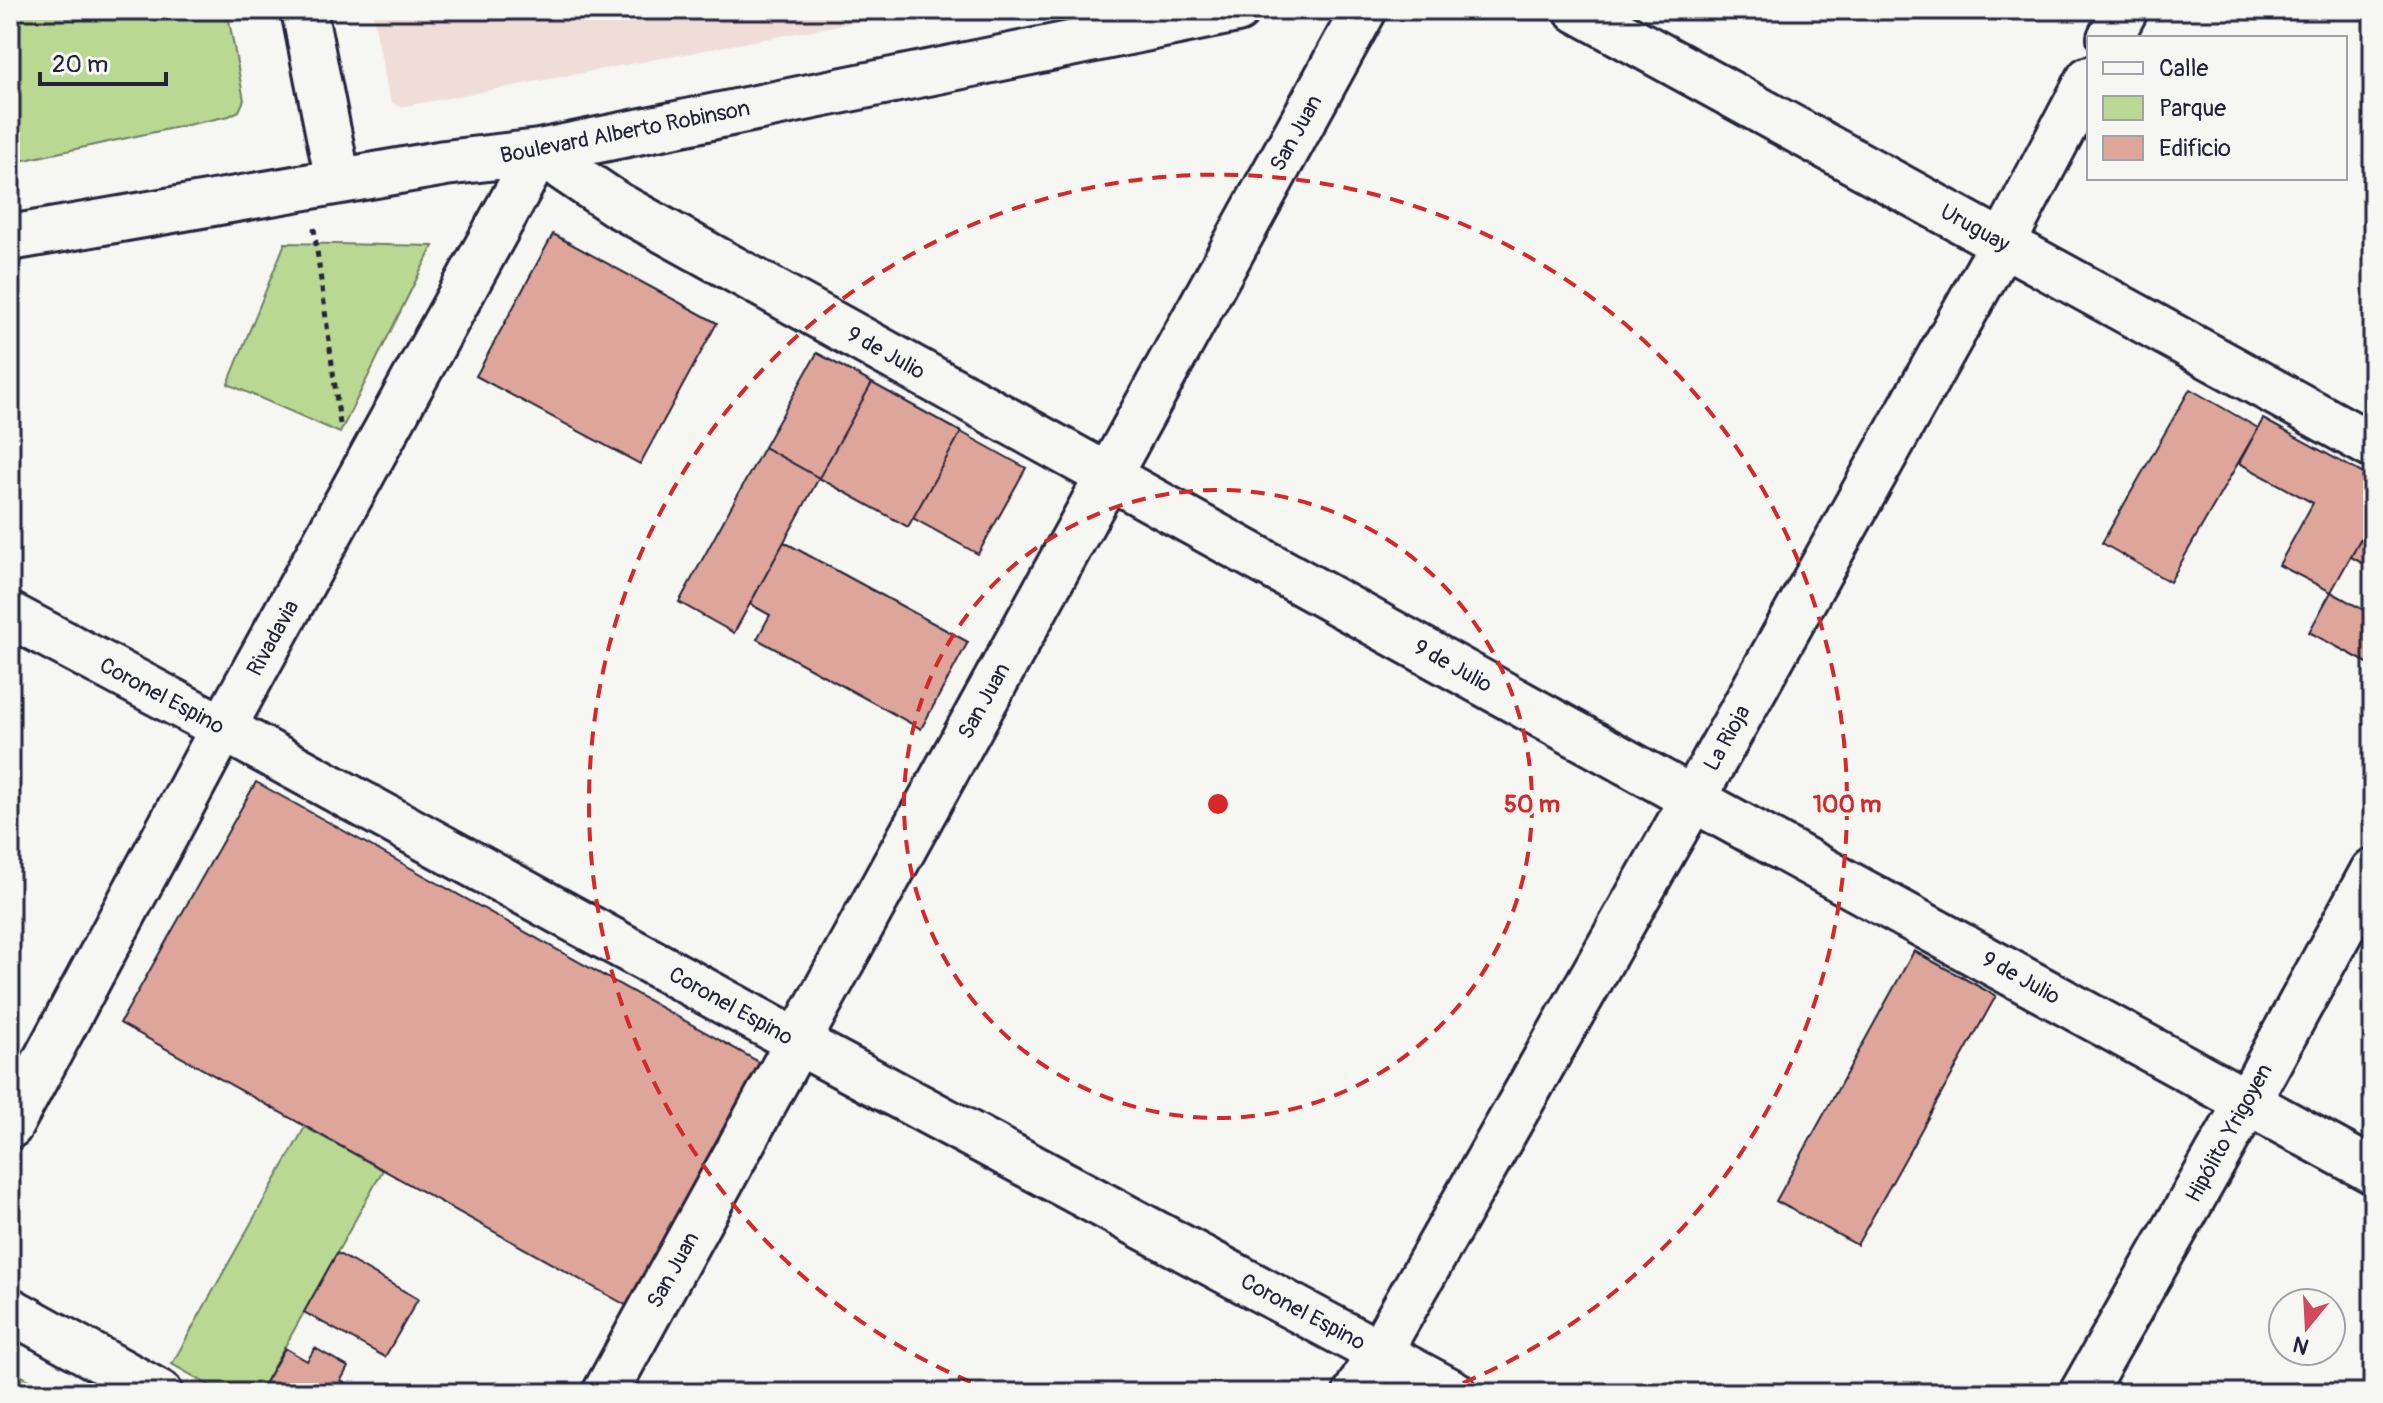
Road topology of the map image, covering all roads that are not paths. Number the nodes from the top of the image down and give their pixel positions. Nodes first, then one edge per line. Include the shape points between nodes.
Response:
1 (304, 10) edge
2 (1237, 10) edge
3 (1364, 10) edge
4 (1577, 10) edge
5 (2125, 10) edge
6 (2111, 36) edge
7 (2087, 83) edge
8 (539, 152) junction
9 (323, 184) junction
10 (10, 238) edge
11 (2003, 243) junction
12 (2373, 446) edge
13 (1108, 475) junction
14 (10, 615) edge
15 (223, 728) junction
16 (1693, 799) junction
17 (2373, 871) edge
18 (798, 1042) junction
19 (2248, 1101) junction
20 (10, 1126) edge
21 (2373, 1171) edge
22 (10, 1310) edge
23 (1378, 1352) junction
24 (160, 1393) edge
25 (605, 1393) edge
26 (1356, 1393) edge
27 (1454, 1393) edge
28 (2082, 1393) edge

1 - 9 street
2 - 8 street, Boulevard Alberto Robinson
3 - 13 street, San Juan
4 - 11 street, Uruguay
5 - 6 street
7 - 11 street, La Rioja
8 - 9 street, Boulevard Alberto Robinson
8 - 13 street, 9 de Julio via 616,204
8 - 15 street, Rivadavia
9 - 10 street, Boulevard Alberto Robinson
11 - 12 street, Uruguay
11 - 16 street, La Rioja
13 - 16 street, 9 de Julio
13 - 18 street, San Juan
14 - 15 street, Coronel Espino
15 - 18 street, Coronel Espino
15 - 20 street, Rivadavia
16 - 19 street, 9 de Julio
16 - 23 street, La Rioja
17 - 19 street, Hipólito Yrigoyen
18 - 23 street, Coronel Espino
18 - 25 street, San Juan
19 - 21 street, 9 de Julio
19 - 28 street, Hipólito Yrigoyen
22 - 24 street
23 - 26 street, La Rioja
23 - 27 street, Coronel Espino

